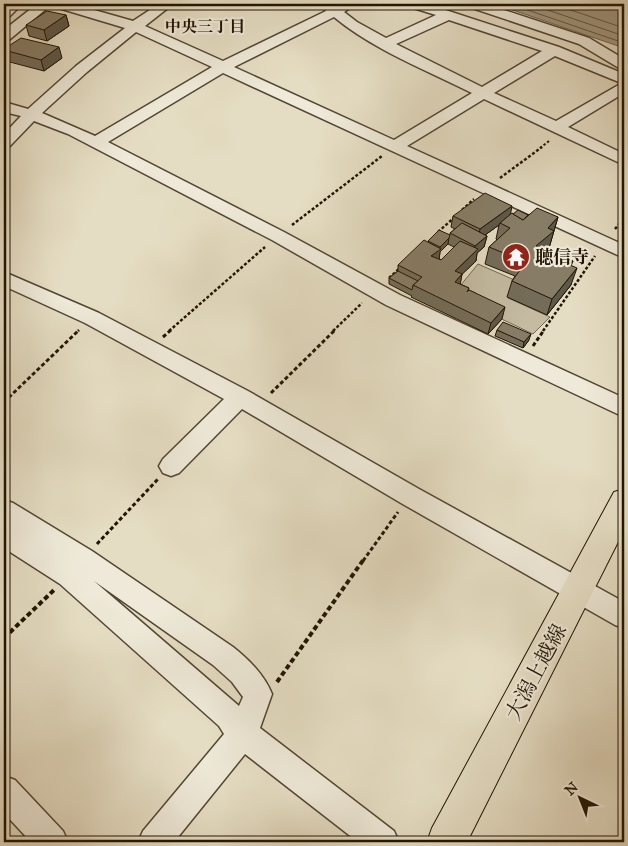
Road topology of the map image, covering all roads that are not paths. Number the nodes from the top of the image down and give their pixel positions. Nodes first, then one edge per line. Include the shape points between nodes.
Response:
1 (15, 4) edge
2 (41, 4) edge
3 (60, 4) edge
4 (112, 4) edge
5 (167, 4) edge
6 (351, 4) edge
7 (415, 4) edge
8 (474, 4) edge
9 (331, 7) edge
10 (4, 14) edge
11 (93, 14) junction
12 (450, 14) junction
13 (134, 26) junction
14 (4, 37) edge
15 (584, 41) junction
16 (385, 44) junction
17 (554, 50) junction
18 (624, 56) edge
19 (624, 65) edge
20 (224, 66) junction
21 (624, 79) edge
22 (624, 87) edge
23 (483, 93) junction
24 (4, 107) edge
25 (30, 114) junction
26 (559, 130) junction
27 (96, 142) junction
28 (4, 143) edge
29 (395, 146) junction
30 (624, 160) edge
31 (624, 252) edge
32 (4, 278) edge
33 (249, 401) junction
34 (624, 408) edge
35 (171, 466) road end
36 (624, 501) edge
37 (4, 510) edge
38 (4, 535) edge
39 (76, 568) junction
40 (578, 592) junction
41 (624, 616) edge
42 (243, 734) junction
43 (4, 791) edge
44 (52, 842) edge
45 (154, 842) edge
46 (383, 842) edge
47 (446, 842) edge

1 - 10 street
2 - 14 street
3 - 11 street
4 - 11 street
5 - 13 street
6 - 9 street
7 - 12 street
8 - 15 street
9 - 16 street via 352,25
9 - 20 street
11 - 13 street
12 - 16 street
12 - 17 street
13 - 20 street
13 - 25 street
15 - 18 street
15 - 19 street
16 - 23 street
17 - 21 street
17 - 23 street
20 - 27 street
20 - 29 street
22 - 26 street
23 - 26 street
23 - 29 street
24 - 25 street
25 - 27 street
25 - 28 street
26 - 30 street
27 - 34 street via 375,290
29 - 31 street
32 - 33 street via 92,318
33 - 35 street
33 - 40 street
36 - 40 main road, 大潟上越線
37 - 39 street
38 - 39 street
39 - 42 street via 229,716
39 - 42 street via 223,656 242,672 258,694
40 - 41 street
40 - 47 main road, 大潟上越線
42 - 45 street
42 - 46 street
43 - 44 street

